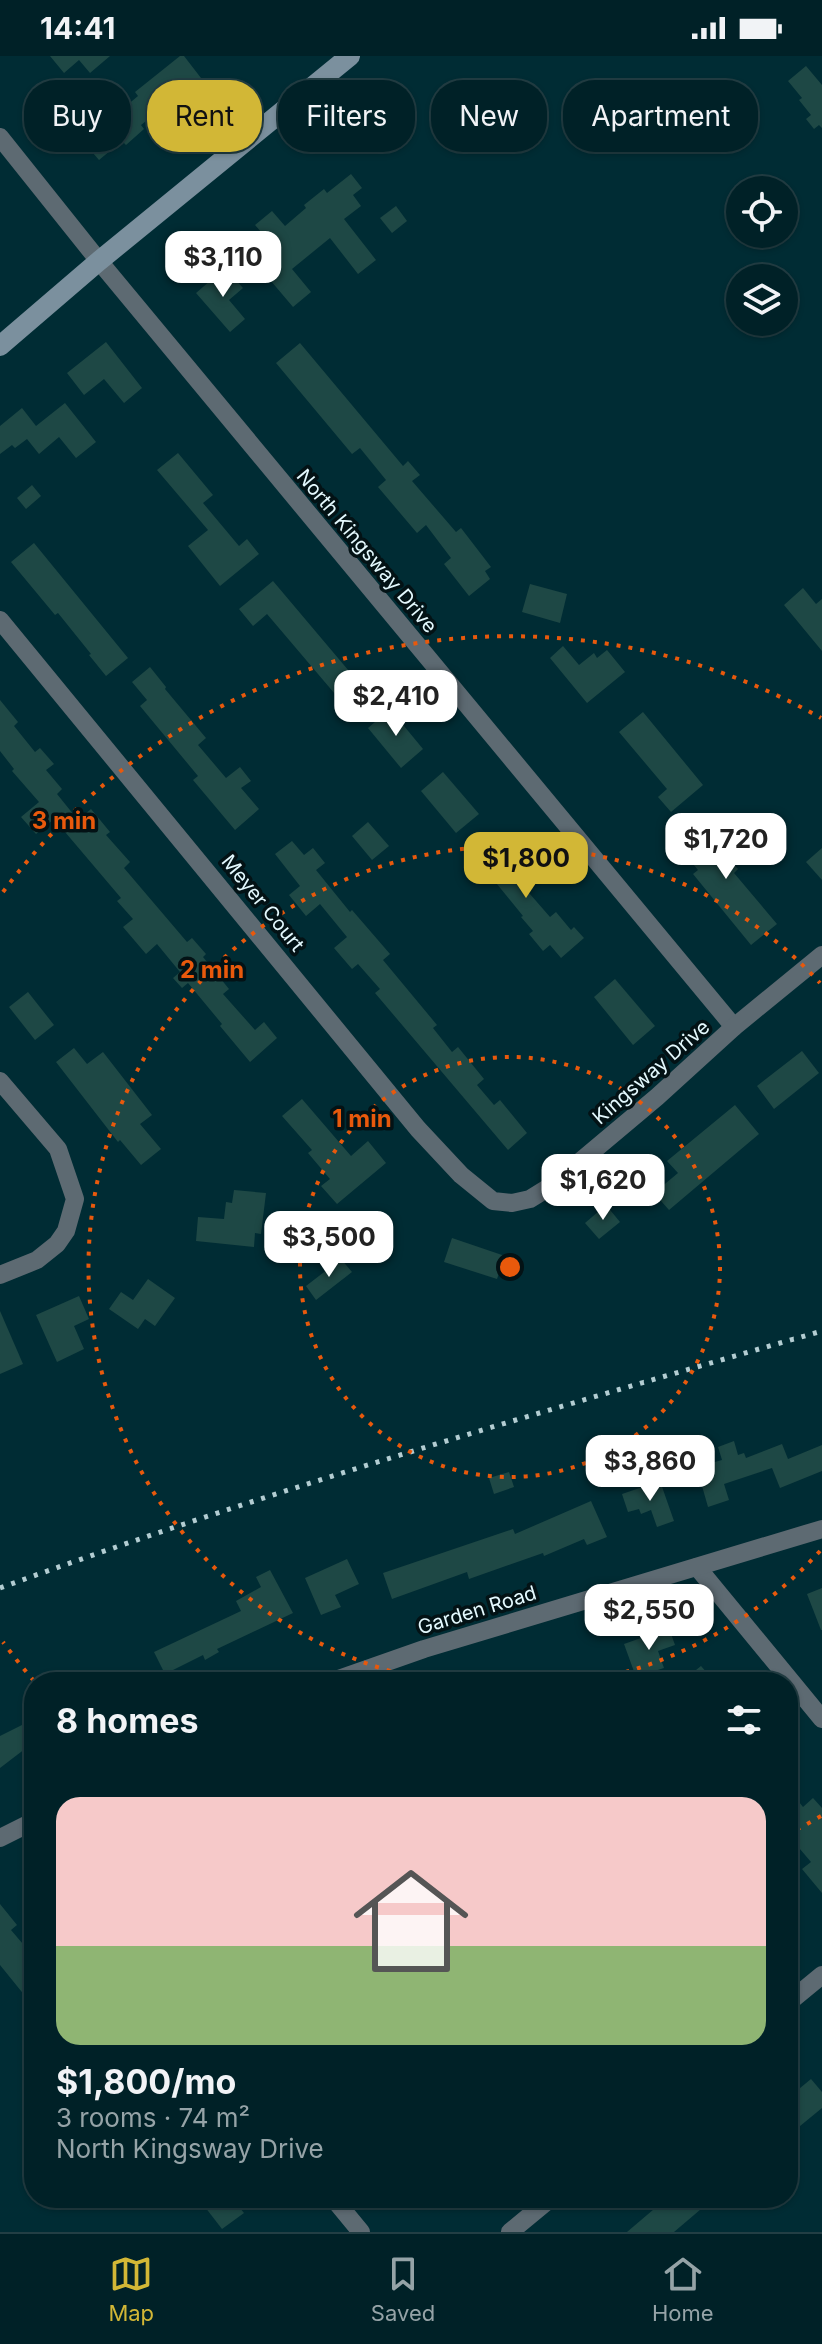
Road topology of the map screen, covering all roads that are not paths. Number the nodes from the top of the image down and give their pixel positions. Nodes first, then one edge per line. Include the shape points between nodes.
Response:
1 (350, 56) edge
2 (0, 137) edge
3 (99, 261) junction
4 (0, 346) edge
5 (0, 620) edge
6 (822, 955) edge
7 (734, 1027) junction
8 (0, 1081) edge
9 (500, 1203) joint
10 (0, 1275) edge
11 (822, 1529) edge
12 (697, 1567) junction
13 (368, 1672) edge
14 (783, 1672) edge
15 (798, 1690) edge
16 (822, 1719) edge
17 (24, 1829) edge
18 (0, 1838) edge
19 (822, 1975) edge
20 (798, 1995) edge
21 (341, 2208) edge
22 (539, 2208) edge
23 (361, 2232) edge
24 (510, 2232) edge

1 - 3 street
2 - 3 street, North Kingsway Drive
3 - 4 street
3 - 7 street, North Kingsway Drive
5 - 9 street, Meyer Court via 418,1129 476,1189
6 - 7 street, Kingsway Drive
7 - 9 street, Kingsway Drive via 551,1186 530,1199
8 - 10 street via 58,1149 75,1199 57,1244 37,1260
11 - 12 street, Garden Road
12 - 13 street, Garden Road via 424,1649
12 - 14 street
15 - 16 street
17 - 18 street
19 - 20 street
21 - 23 street
22 - 24 street

